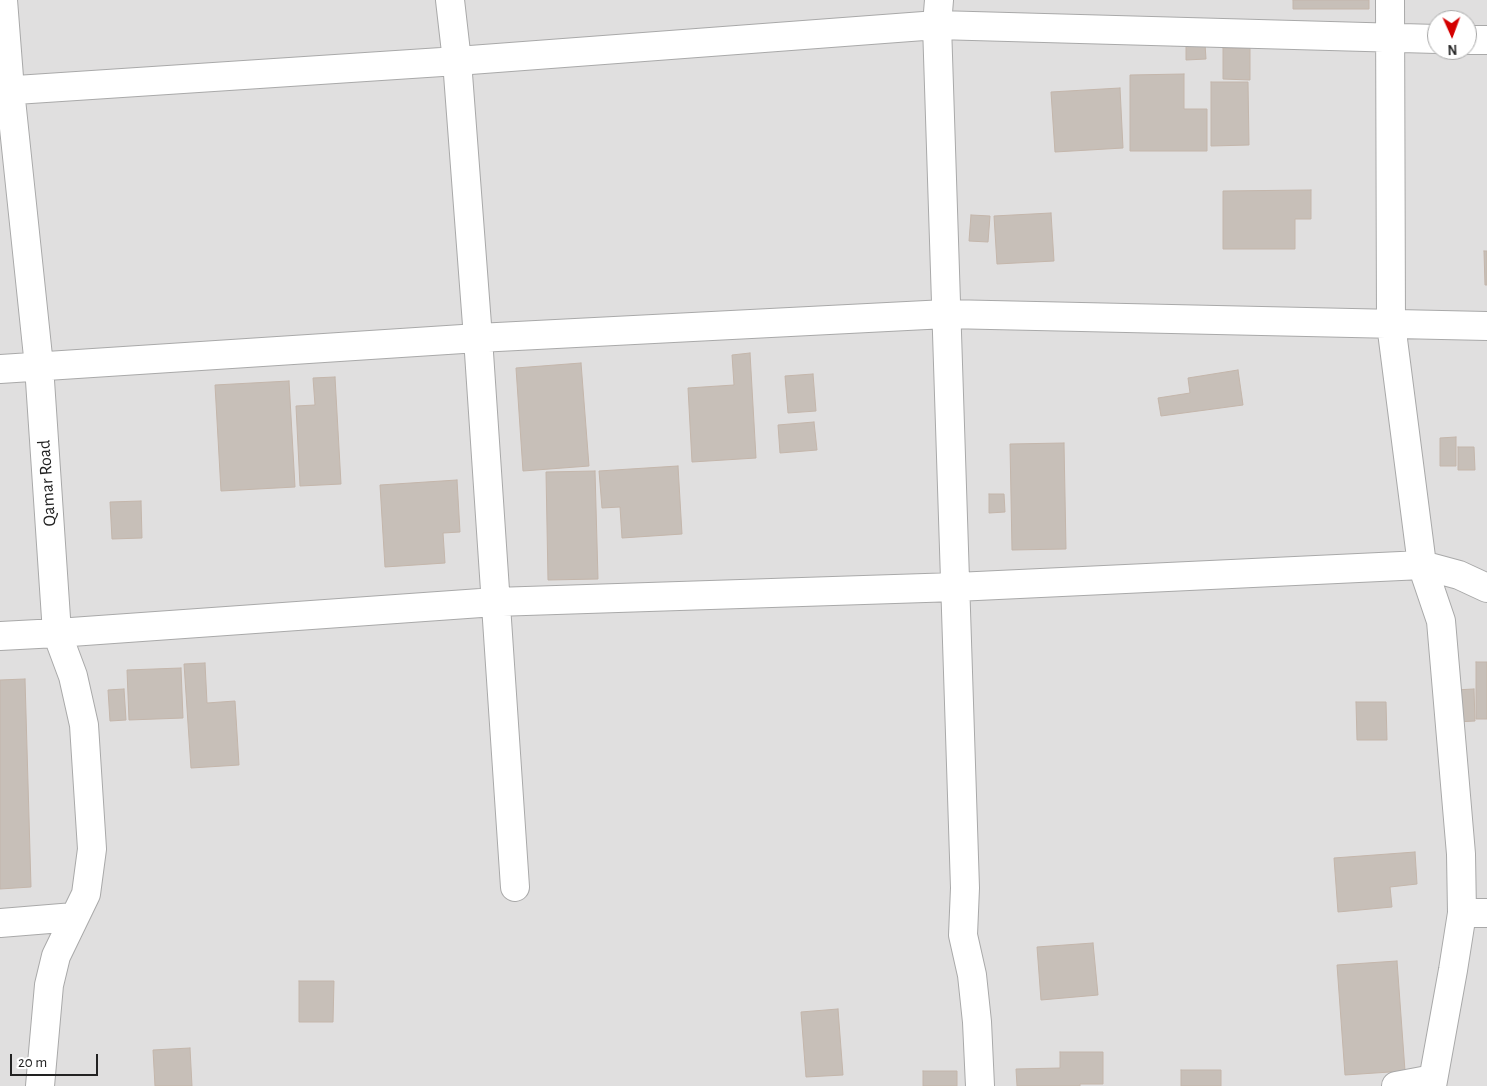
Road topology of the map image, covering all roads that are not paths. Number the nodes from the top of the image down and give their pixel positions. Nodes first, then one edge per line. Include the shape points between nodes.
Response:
1 (3, 0) edge
2 (450, 0) edge
3 (1390, 0) edge
4 (938, 13) edge
5 (1390, 37) junction
6 (1427, 38) edge
7 (457, 61) junction
8 (5, 91) edge
9 (946, 314) junction
10 (1390, 324) junction
11 (1487, 326) edge
12 (478, 338) junction
13 (39, 366) junction
14 (0, 369) edge
15 (1422, 565) junction
16 (956, 587) junction
17 (1487, 588) edge
18 (494, 602) junction
19 (57, 633) junction
20 (0, 636) edge
21 (515, 886) dead end
22 (1474, 913) edge
23 (74, 917) junction
24 (0, 923) edge
25 (1432, 1082) edge
26 (40, 1086) edge
27 (980, 1086) edge
28 (1396, 1086) edge

1 - 8 street, Qamar Road
2 - 7 street
3 - 5 street
4 - 5 street
4 - 7 street
4 - 9 street
5 - 6 street
5 - 10 street
7 - 8 street
7 - 12 street
8 - 13 street, Qamar Road
9 - 10 street
9 - 12 street
9 - 16 street
10 - 11 street
10 - 15 street
12 - 13 street
12 - 18 street
13 - 14 street
13 - 19 street, Qamar Road
15 - 16 street
15 - 17 street via 1459,575
15 - 22 street via 1441,621 1461,854
16 - 18 street
16 - 27 street via 965,888 963,935 972,975
18 - 19 street
18 - 21 street
19 - 20 street
19 - 23 street, Qamar Road via 73,676 84,724 92,849 86,894
22 - 25 street via 1452,979
23 - 24 street
23 - 26 street, Qamar Road via 56,956 49,984
25 - 28 street

